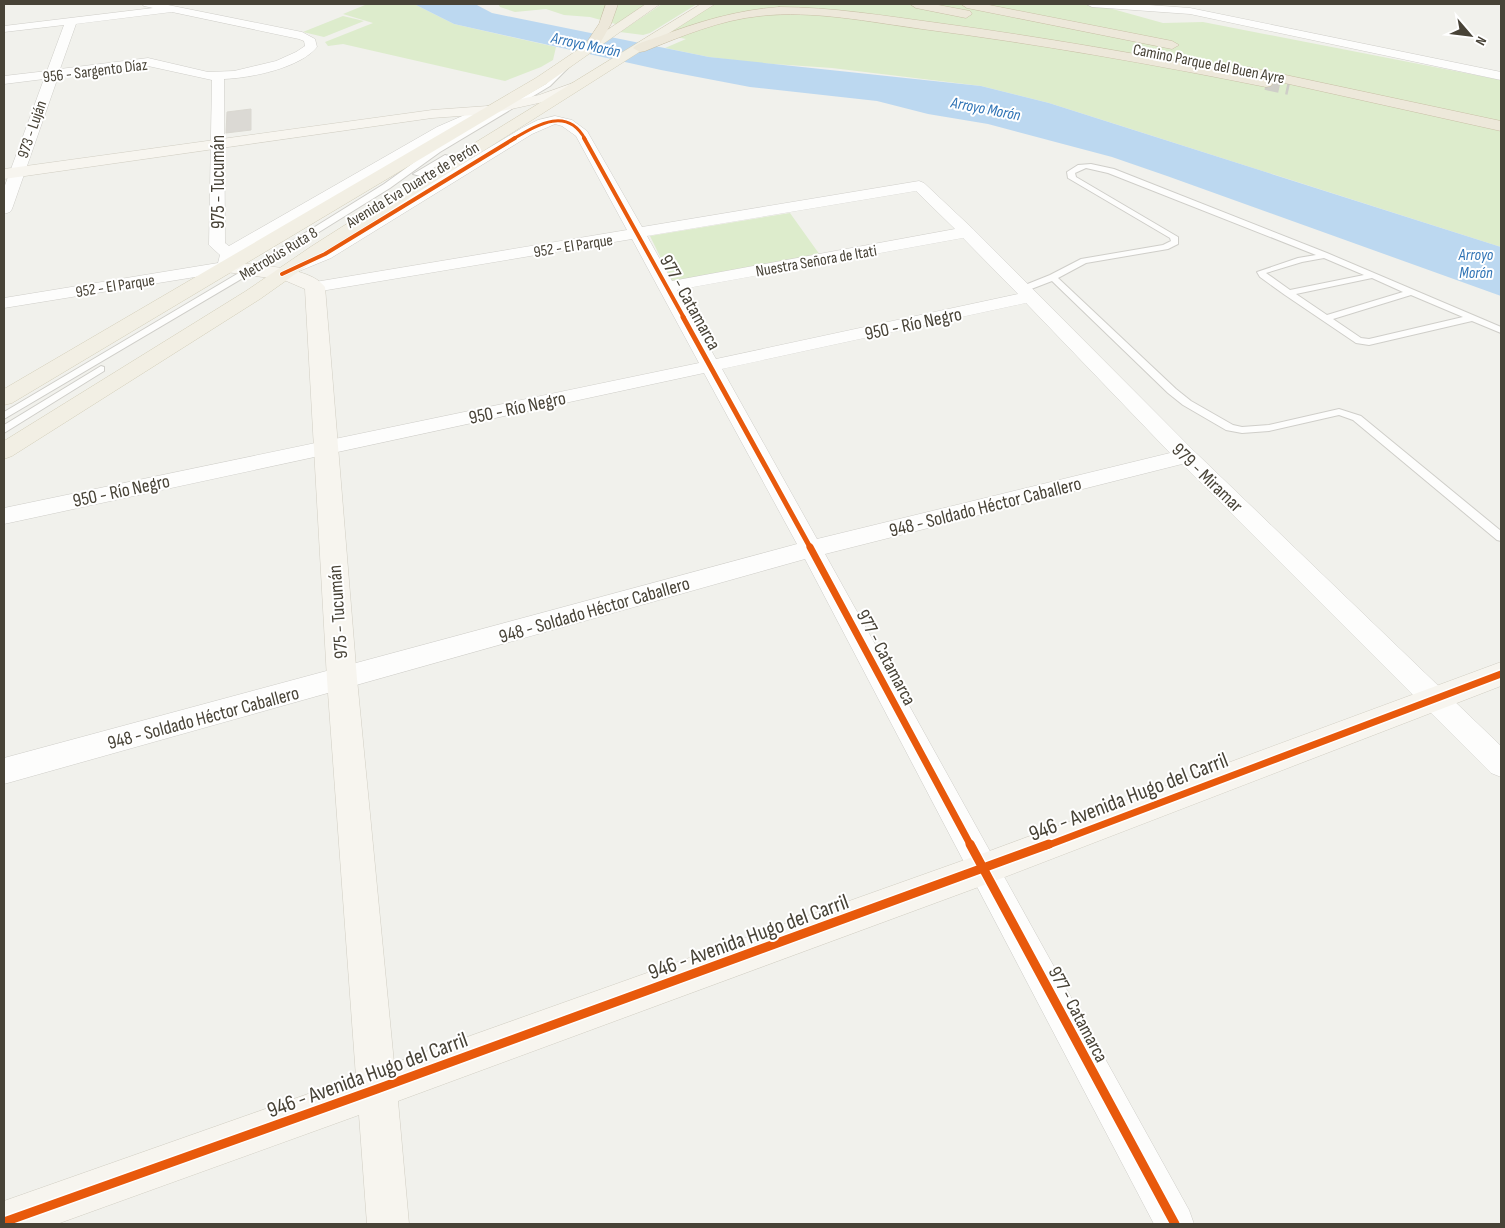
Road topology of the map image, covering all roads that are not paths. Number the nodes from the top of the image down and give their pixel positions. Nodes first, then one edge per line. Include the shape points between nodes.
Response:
1 (148, 4) edge
2 (612, 4) edge
3 (654, 4) edge
4 (709, 4) edge
5 (916, 4) edge
6 (968, 4) edge
7 (1092, 4) edge
8 (172, 9) junction
9 (71, 22) junction
10 (4, 29) edge
11 (666, 35) junction
12 (594, 42) junction
13 (1183, 47) dead end
14 (1240, 58) dead end
15 (571, 62) junction
16 (50, 75) junction
17 (1501, 76) edge
18 (218, 77) junction
19 (4, 80) edge
20 (1266, 83) tunnel mouth
21 (573, 88) junction
22 (1289, 88) tunnel mouth
23 (538, 99) junction
24 (514, 105) junction
25 (1501, 114) edge
26 (493, 116) junction
27 (557, 118) joint
28 (1501, 126) edge
29 (1501, 132) edge
30 (216, 144) junction
31 (10, 173) edge
32 (418, 179) junction
33 (919, 186) joint
34 (4, 209) edge
35 (967, 232) junction
36 (636, 235) junction
37 (1324, 256) junction
38 (228, 260) junction
39 (253, 272) junction
40 (282, 274) junction
41 (1371, 276) junction
42 (1053, 277) junction
43 (315, 287) junction
44 (665, 287) junction
45 (1411, 292) junction
46 (1027, 293) junction
47 (1288, 293) junction
48 (4, 303) edge
49 (1326, 318) junction
50 (1472, 318) junction
51 (1501, 330) edge
52 (710, 368) junction
53 (4, 398) edge
54 (4, 416) edge
55 (4, 430) edge
56 (324, 446) junction
57 (4, 451) edge
58 (1186, 456) junction
59 (4, 516) edge
60 (1501, 537) edge
61 (811, 549) junction
62 (1501, 674) edge
63 (342, 680) junction
64 (1436, 698) junction
65 (1501, 764) edge
66 (4, 772) edge
67 (984, 869) junction
68 (377, 1089) junction
69 (4, 1222) edge
70 (388, 1224) edge
71 (1175, 1224) edge

1 - 8 street
2 - 12 highway
3 - 12 main road, Avenida Eva Duarte de Perón
4 - 11 main road, Avenida Eva Duarte de Perón
5 - 28 highway, Camino Parque del Buen Ayre
6 - 13 highway, Camino Parque del Buen Ayre
7 - 17 street via 1190,11
8 - 9 street
8 - 18 street, 956 - Sargento Díaz via 309,38 311,47 300,54 265,69
9 - 10 street
9 - 16 street, 973 - Luján
11 - 20 highway via 740,15 779,11 810,13 1048,42
11 - 21 main road, Avenida Eva Duarte de Perón
12 - 15 main road, Avenida Eva Duarte de Perón
14 - 25 highway, Camino Parque del Buen Ayre
15 - 24 lane via 548,85
15 - 26 main road, Avenida Eva Duarte de Perón
16 - 18 street, 956 - Sargento Díaz via 148,62
16 - 19 street, 956 - Sargento Díaz
16 - 31 street, 973 - Luján
18 - 30 street, 975 - Tucumán
21 - 23 street
21 - 32 main road, Avenida Eva Duarte de Perón
22 - 29 highway
23 - 24 street
23 - 26 lane, Metrobús Ruta 8
24 - 26 street
26 - 30 street via 432,114
26 - 32 lane, Metrobús Ruta 8 via 444,153
26 - 32 main road via 496,126
26 - 38 main road, Avenida Eva Duarte de Perón
26 - 39 lane, Metrobús Ruta 8 via 436,150 387,186
27 - 36 street, 977 - Catamarca via 569,122 582,134
27 - 40 street, Avenida Eva Duarte de Perón via 526,131 324,254
30 - 31 street
30 - 38 street, 975 - Tucumán via 217,245
31 - 34 street, 973 - Luján
32 - 39 lane, Metrobús Ruta 8
32 - 40 main road, Avenida Eva Duarte de Perón
33 - 35 street, 979 - Miramar
33 - 36 street, 952 - El Parque
35 - 44 street, Nuestra Señora de Itati
35 - 46 street, 979 - Miramar
36 - 43 street, 952 - El Parque
36 - 44 street, 977 - Catamarca
37 - 41 lane
37 - 42 lane via 1111,171 1088,166 1077,167 1071,172 1072,178 1160,228 1174,237 1174,242 1166,247 1084,261
37 - 47 lane via 1261,272
38 - 39 street
38 - 48 street, 952 - El Parque
38 - 53 main road, Avenida Eva Duarte de Perón
39 - 40 street
39 - 54 lane, Metrobús Ruta 8
39 - 55 lane, Metrobús Ruta 8
40 - 43 street
40 - 57 main road, Avenida Eva Duarte de Perón
41 - 45 lane
41 - 47 lane
42 - 46 lane
42 - 60 lane via 1172,391 1216,421 1242,430 1269,428 1339,412 1349,414
43 - 56 street, 975 - Tucumán
44 - 52 street, 977 - Catamarca
45 - 49 lane
45 - 50 lane
46 - 52 street, 950 - Río Negro
46 - 58 street, 979 - Miramar
47 - 49 lane
49 - 50 lane via 1359,341 1369,342
50 - 51 lane
52 - 56 street, 950 - Río Negro
52 - 61 street, 977 - Catamarca
56 - 59 street, 950 - Río Negro
56 - 63 street, 975 - Tucumán
58 - 61 street, 948 - Soldado Héctor Caballero
58 - 64 street, 979 - Miramar
61 - 63 street, 948 - Soldado Héctor Caballero
61 - 67 street, 977 - Catamarca
62 - 64 street, 946 - Avenida Hugo del Carril
63 - 66 street, 948 - Soldado Héctor Caballero
63 - 68 street, 975 - Tucumán
64 - 65 street, 979 - Miramar
64 - 67 street, 946 - Avenida Hugo del Carril
67 - 68 street, 946 - Avenida Hugo del Carril
67 - 71 street, 977 - Catamarca
68 - 69 street, 946 - Avenida Hugo del Carril
68 - 70 street, 975 - Tucumán

